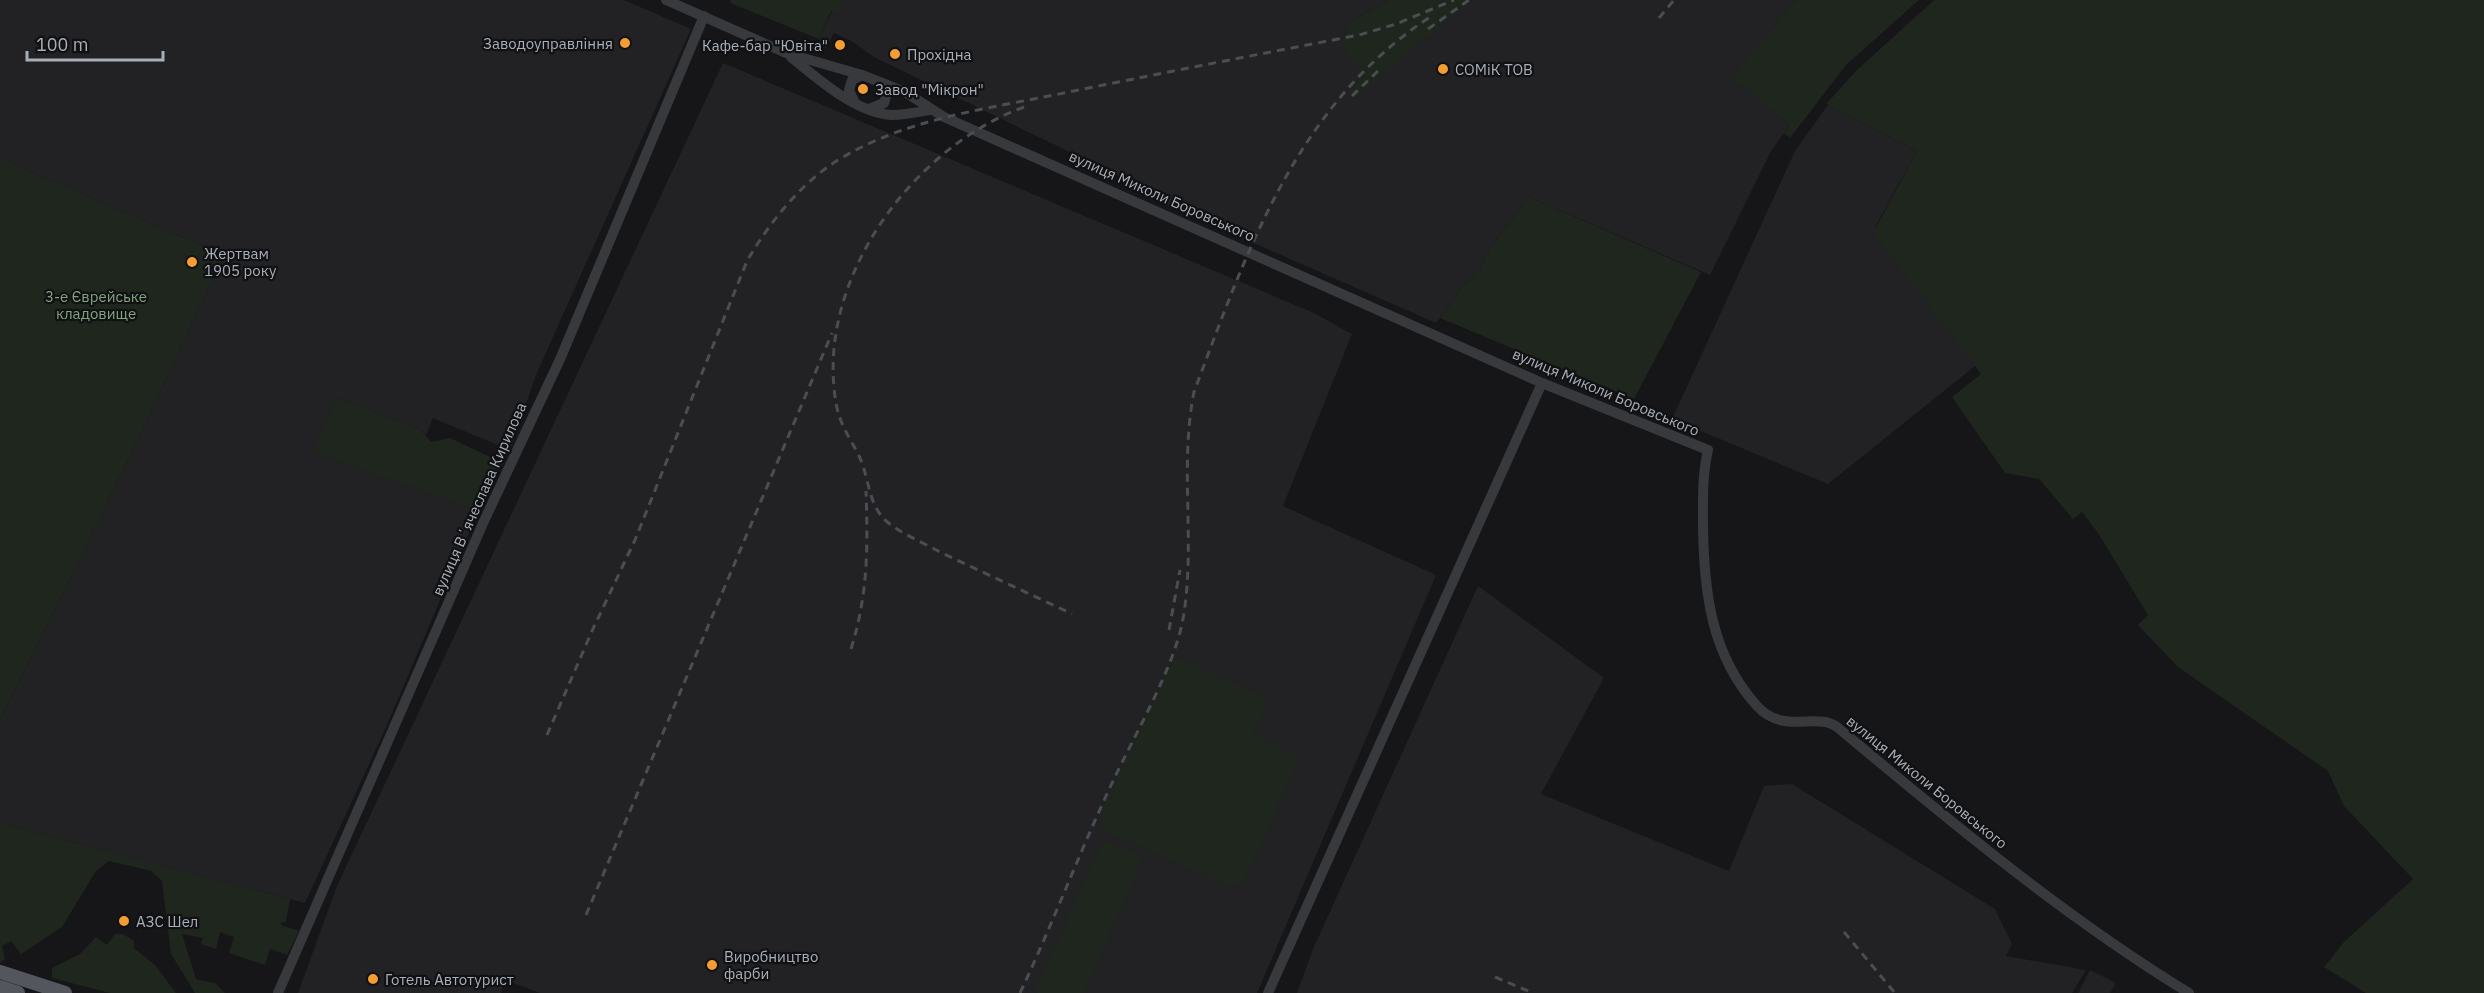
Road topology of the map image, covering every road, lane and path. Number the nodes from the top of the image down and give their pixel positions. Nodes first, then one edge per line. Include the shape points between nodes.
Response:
1 (666, 0) edge
2 (704, 16) junction
3 (786, 53) junction
4 (862, 75) junction
5 (881, 82) junction
6 (855, 103) junction
7 (869, 109) junction
8 (930, 110) junction
9 (1542, 383) junction
10 (0, 972) edge
11 (0, 987) edge
12 (18, 993) edge
13 (65, 993) edge
14 (278, 993) edge
15 (1268, 993) edge
16 (2189, 993) edge

1 - 2 street, вулиця Миколи Боровського
2 - 3 street, вулиця Миколи Боровського
2 - 14 street, вулиця Вʼячеслава Кирилова via 561,357 484,521
3 - 4 street, вулиця Миколи Боровського
3 - 6 street, вулиця Миколи Боровського
4 - 5 street, вулиця Миколи Боровського
4 - 6 street via 852,80 849,90
5 - 7 street via 887,93 884,104
5 - 8 street, вулиця Миколи Боровського via 905,92
6 - 7 street, вулиця Миколи Боровського
7 - 8 street, вулиця Миколи Боровського via 892,115
8 - 9 street, вулиця Миколи Боровського
9 - 15 street
9 - 16 street, вулиця Миколи Боровського via 1708,450 1703,474 1704,571 1709,609 1719,647 1757,706 1777,721 1832,724 1993,856
10 - 13 main road
11 - 12 main road

